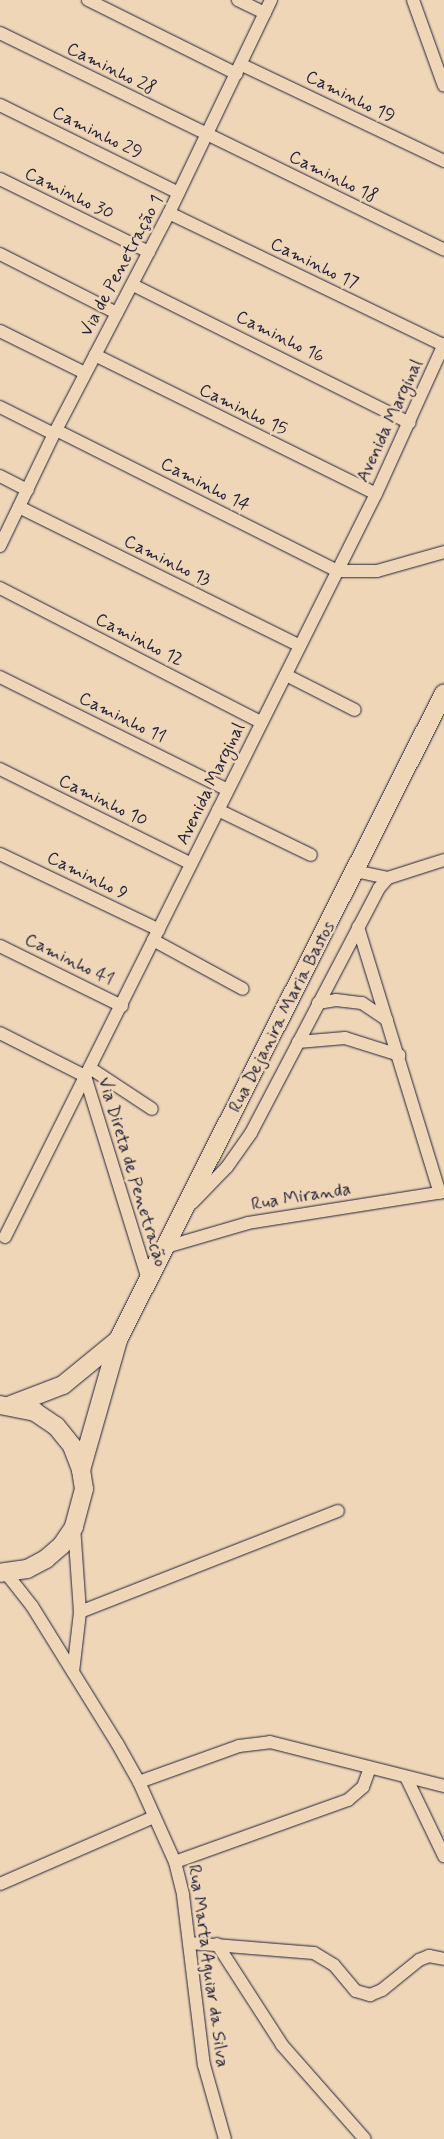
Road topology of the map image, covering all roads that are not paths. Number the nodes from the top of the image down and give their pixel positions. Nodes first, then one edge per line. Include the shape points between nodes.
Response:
1 (88, 0) edge
2 (238, 0) edge
3 (272, 0) edge
4 (413, 0) edge
5 (265, 13) junction
6 (0, 33) edge
7 (239, 69) junction
8 (444, 86) edge
9 (0, 104) edge
10 (207, 136) junction
11 (444, 161) edge
12 (0, 180) edge
13 (179, 193) junction
14 (169, 213) junction
15 (444, 250) edge
16 (149, 252) junction
17 (0, 254) edge
18 (132, 285) junction
19 (117, 313) junction
20 (0, 331) edge
21 (444, 344) edge
22 (95, 355) junction
23 (86, 373) junction
24 (0, 407) edge
25 (410, 423) junction
26 (55, 432) junction
27 (0, 476) edge
28 (28, 490) junction
29 (376, 494) junction
30 (19, 507) junction
31 (0, 546) edge
32 (444, 552) edge
33 (337, 571) junction
34 (0, 588) edge
35 (300, 646) junction
36 (286, 674) junction
37 (0, 677) edge
38 (444, 693) edge
39 (355, 710) dead end
40 (262, 722) junction
41 (0, 769) edge
42 (228, 790) junction
43 (218, 810) junction
44 (0, 854) edge
45 (311, 854) dead end
46 (444, 860) edge
47 (191, 864) junction
48 (355, 871) junction
49 (388, 878) junction
50 (358, 927) junction
51 (156, 935) junction
52 (0, 946) edge
53 (243, 989) dead end
54 (318, 1003) junction
55 (122, 1006) junction
56 (387, 1020) junction
57 (0, 1033) edge
58 (298, 1042) junction
59 (399, 1055) junction
60 (88, 1072) junction
61 (152, 1108) dead end
62 (442, 1192) edge
63 (187, 1209) junction
64 (5, 1237) dead end
65 (166, 1247) junction
66 (148, 1283) junction
67 (118, 1340) junction
68 (5, 1405) edge
69 (81, 1470) junction
70 (338, 1511) dead end
71 (74, 1527) junction
72 (3, 1573) edge
73 (80, 1612) junction
74 (73, 1672) junction
75 (370, 1768) junction
76 (406, 1777) junction
77 (139, 1782) junction
78 (444, 1786) edge
79 (154, 1817) junction
80 (444, 1856) edge
81 (175, 1862) junction
82 (0, 1884) edge
83 (190, 1943) junction
84 (217, 1944) junction
85 (444, 1959) edge
86 (225, 2139) edge
87 (365, 2139) edge

1 - 7 street, Caminho 19
2 - 5 street
3 - 5 street, Via de Penetração 1
4 - 8 street
5 - 7 street, Via de Penetração 1
6 - 10 street, Caminho 28
7 - 10 street, Via de Penetração 1
7 - 11 street, Caminho 19
9 - 13 street, Caminho 29
10 - 13 street, Via de Penetração 1
10 - 15 street, Caminho 18
12 - 16 street, Caminho 30
13 - 14 street, Via de Penetração 1
14 - 16 street, Via de Penetração 1
14 - 21 street, Caminho 17
16 - 18 street, Via de Penetração 1
17 - 19 street
18 - 19 street, Via de Penetração 1
18 - 25 street, Caminho 16
19 - 22 street, Via de Penetração 1
20 - 23 street
21 - 25 street, Avenida Marginal
22 - 23 street, Via de Penetração 1
22 - 29 street, Caminho 15
23 - 26 street, Via de Penetração 1
24 - 26 street, Caminho 14
25 - 29 street, Avenida Marginal
26 - 28 street, Via de Penetração 1
26 - 33 street, Caminho 14
27 - 28 street
28 - 30 street, Via de Penetração 1
29 - 33 street, Avenida Marginal
30 - 31 street, Via de Penetração 1
30 - 35 street, Caminho 13
32 - 33 street via 378,571
33 - 35 street, Avenida Marginal
34 - 40 street, Caminho 12
35 - 36 street, Avenida Marginal
36 - 39 street
36 - 40 street, Avenida Marginal
37 - 42 street, Caminho 11
38 - 48 main road, Rua Dejanira Maria Bastos
40 - 42 street, Avenida Marginal
41 - 47 street, Caminho 10
42 - 43 street, Avenida Marginal
43 - 45 street
43 - 47 street, Avenida Marginal
44 - 51 street, Caminho 9
46 - 49 street
47 - 51 street, Avenida Marginal
48 - 49 street
48 - 63 main road, Rua Dejanira Maria Bastos
49 - 50 street
50 - 54 street
50 - 56 street
51 - 53 street, Caminho 9
51 - 55 street, Avenida Marginal
52 - 55 street, Caminho 41
54 - 56 street via 336,1000 362,1003
54 - 58 street
55 - 60 street, Avenida Marginal
56 - 59 street
57 - 60 street, Via Direta de Penetracão
58 - 59 street via 346,1038
58 - 63 street via 246,1141
59 - 62 street
60 - 61 street
60 - 64 street, Avenida Marginal
60 - 66 street, Via Direta de Penetracão
62 - 65 street, Rua Miranda via 248,1223
63 - 65 main road, Rua Dejanira Maria Bastos
65 - 66 main road, Rua Dejanira Maria Bastos
66 - 67 main road, Rua Dejanira Maria Bastos
67 - 68 main road, Rua Dejanira Maria Bastos via 63,1385
67 - 69 main road, Rua Dejanira Maria Bastos
68 - 69 main road via 35,1412 56,1426 72,1446
69 - 71 main road via 82,1499
70 - 73 street
71 - 72 main road via 62,1545 46,1559 26,1569
71 - 73 street
72 - 74 street, Rua Marta Aguiar da Silva via 32,1606
73 - 74 street
74 - 77 street, Rua Marta Aguiar da Silva
75 - 76 street
75 - 77 street via 270,1742 239,1746
75 - 81 street via 363,1787 348,1800
76 - 78 street
76 - 80 street
77 - 79 street, Rua Marta Aguiar da Silva
79 - 81 street, Rua Marta Aguiar da Silva
79 - 82 street
81 - 83 street, Rua Marta Aguiar da Silva
83 - 84 street
83 - 86 street, Rua Marta Aguiar da Silva via 204,2065
84 - 85 street via 314,1953 334,1965 356,1991 370,1995 382,1990 419,1960 429,1956
84 - 87 street via 282,2045

